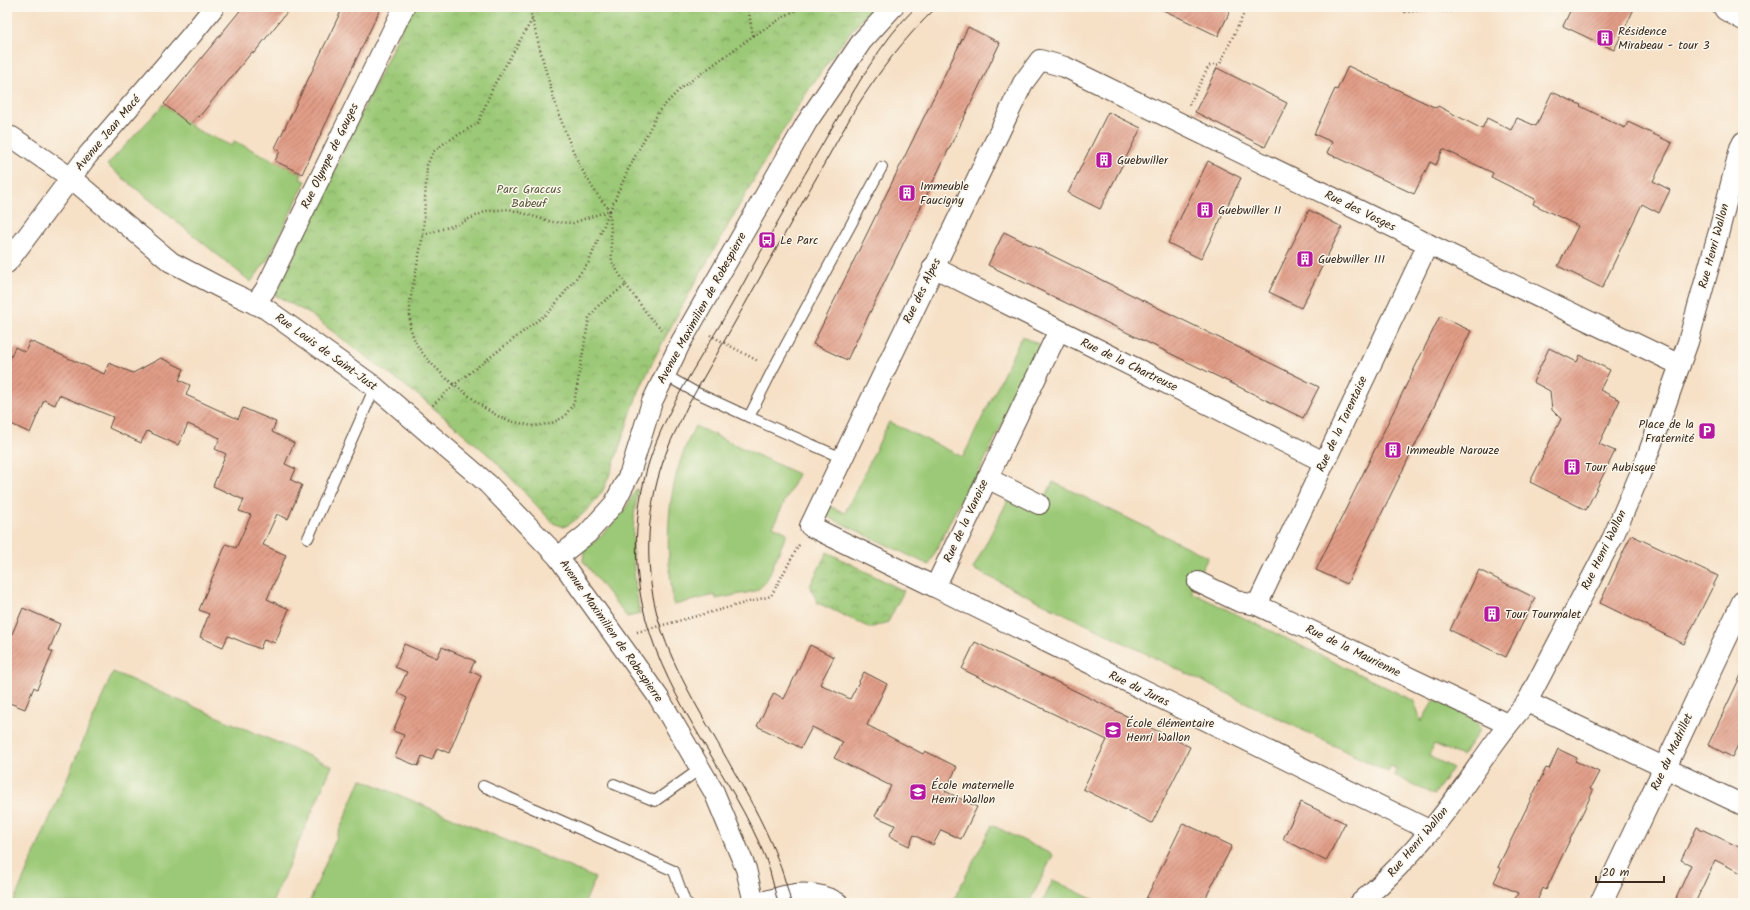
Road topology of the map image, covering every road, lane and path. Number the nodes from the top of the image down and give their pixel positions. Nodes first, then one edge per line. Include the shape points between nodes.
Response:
1 (214, 7) edge
2 (404, 7) edge
3 (529, 7) edge
4 (748, 7) edge
5 (800, 7) edge
6 (893, 7) edge
7 (1247, 7) edge
8 (1381, 7) edge
9 (1432, 7) edge
10 (1474, 7) edge
11 (1723, 7) edge
12 (1430, 10) junction
13 (532, 20) junction
14 (1743, 20) edge
15 (753, 36) junction
16 (1040, 60) joint
17 (1180, 123) junction
18 (7, 137) edge
19 (1743, 142) edge
20 (882, 167) dead end
21 (71, 178) junction
22 (610, 210) junction
23 (423, 235) junction
24 (1428, 244) junction
25 (7, 263) edge
26 (933, 267) junction
27 (255, 304) junction
28 (1059, 330) junction
29 (1680, 365) junction
30 (665, 375) junction
31 (454, 385) junction
32 (375, 387) junction
33 (749, 417) junction
34 (416, 422) junction
35 (842, 458) junction
36 (1324, 462) junction
37 (987, 478) junction
38 (1038, 504) dead end
39 (810, 526) junction
40 (308, 538) dead end
41 (558, 557) junction
42 (1198, 582) dead end
43 (935, 587) junction
44 (1743, 602) edge
45 (1257, 604) junction
46 (615, 637) junction
47 (1527, 702) junction
48 (1507, 724) junction
49 (1665, 768) junction
50 (700, 769) junction
51 (614, 784) dead end
52 (483, 786) dead end
53 (1743, 805) edge
54 (1431, 831) junction
55 (687, 903) edge
56 (754, 903) edge
57 (759, 903) edge
58 (838, 903) edge
59 (1360, 903) edge
60 (1601, 903) edge

1 - 21 street, Avenue Jean Macé
2 - 27 street, Rue Olympe de Gouges
3 - 13 path
4 - 15 path
5 - 15 path
6 - 30 street, Avenue Maximilien de Robespierre via 862,41 807,122 681,342
7 - 17 path via 1220,64 1209,66
8 - 12 path via 1404,12
9 - 12 path
10 - 12 path via 1445,12
11 - 14 street
13 - 22 path via 558,110 578,163 598,197
13 - 23 path via 494,85 478,123 433,152 427,165
15 - 22 path via 681,88 658,111
16 - 17 street, Rue des Vosges via 1065,67
16 - 26 street, Rue des Alpes via 1024,83
17 - 24 street, Rue des Vosges
18 - 21 street, Rue Louis de Saint-Just via 12,137
19 - 29 street, Rue Henri Wallon
20 - 33 lane
21 - 25 street, Avenue Jean Macé
21 - 27 street, Rue Louis de Saint-Just via 171,262
22 - 23 path via 573,223 552,222 508,210 487,211
22 - 31 path via 589,262 550,311
22 - 31 path via 612,262 626,285 599,305 589,318 574,402 564,417 550,424 532,426 503,419
23 - 31 path via 410,302 410,327 416,344 427,359
24 - 29 street, Rue des Vosges
24 - 36 street, Rue de la Tarentaise
26 - 28 street, Rue de la Chartreuse
26 - 35 street, Rue des Alpes
27 - 32 street, Rue Louis de Saint-Just via 266,309
28 - 36 street, Rue de la Chartreuse
28 - 37 street, Rue de la Vanoise
29 - 47 street, Rue Henri Wallon via 1646,460 1613,537
30 - 33 lane
30 - 41 street, Avenue Maximilien de Robespierre via 652,402 630,473 614,504 587,534
31 - 34 path
32 - 34 street, Rue Louis de Saint-Just
32 - 40 lane
33 - 35 lane
34 - 41 street, Rue Louis de Saint-Just via 488,484
35 - 39 street, Rue des Alpes
36 - 45 street, Rue de la Tarentaise
37 - 38 street
37 - 43 street, Rue de la Vanoise
39 - 43 street
39 - 46 path via 771,596
41 - 46 street, Avenue Maximilien de Robespierre
42 - 45 street, Rue de la Maurienne via 1240,602
43 - 54 street, Rue du Juras
44 - 49 street, Rue du Madrillet
45 - 48 street, Rue de la Maurienne
46 - 50 street, Avenue Maximilien de Robespierre via 659,698
47 - 48 street, Rue Henri Wallon
47 - 49 street
48 - 54 street, Rue Henri Wallon
49 - 53 street
49 - 60 street, Rue du Madrillet
50 - 51 lane via 655,801
50 - 56 street, Avenue Maximilien de Robespierre via 714,792 746,868
52 - 55 lane via 674,871
54 - 59 street, Rue Henri Wallon via 1391,875
57 - 58 street via 801,892 826,896

